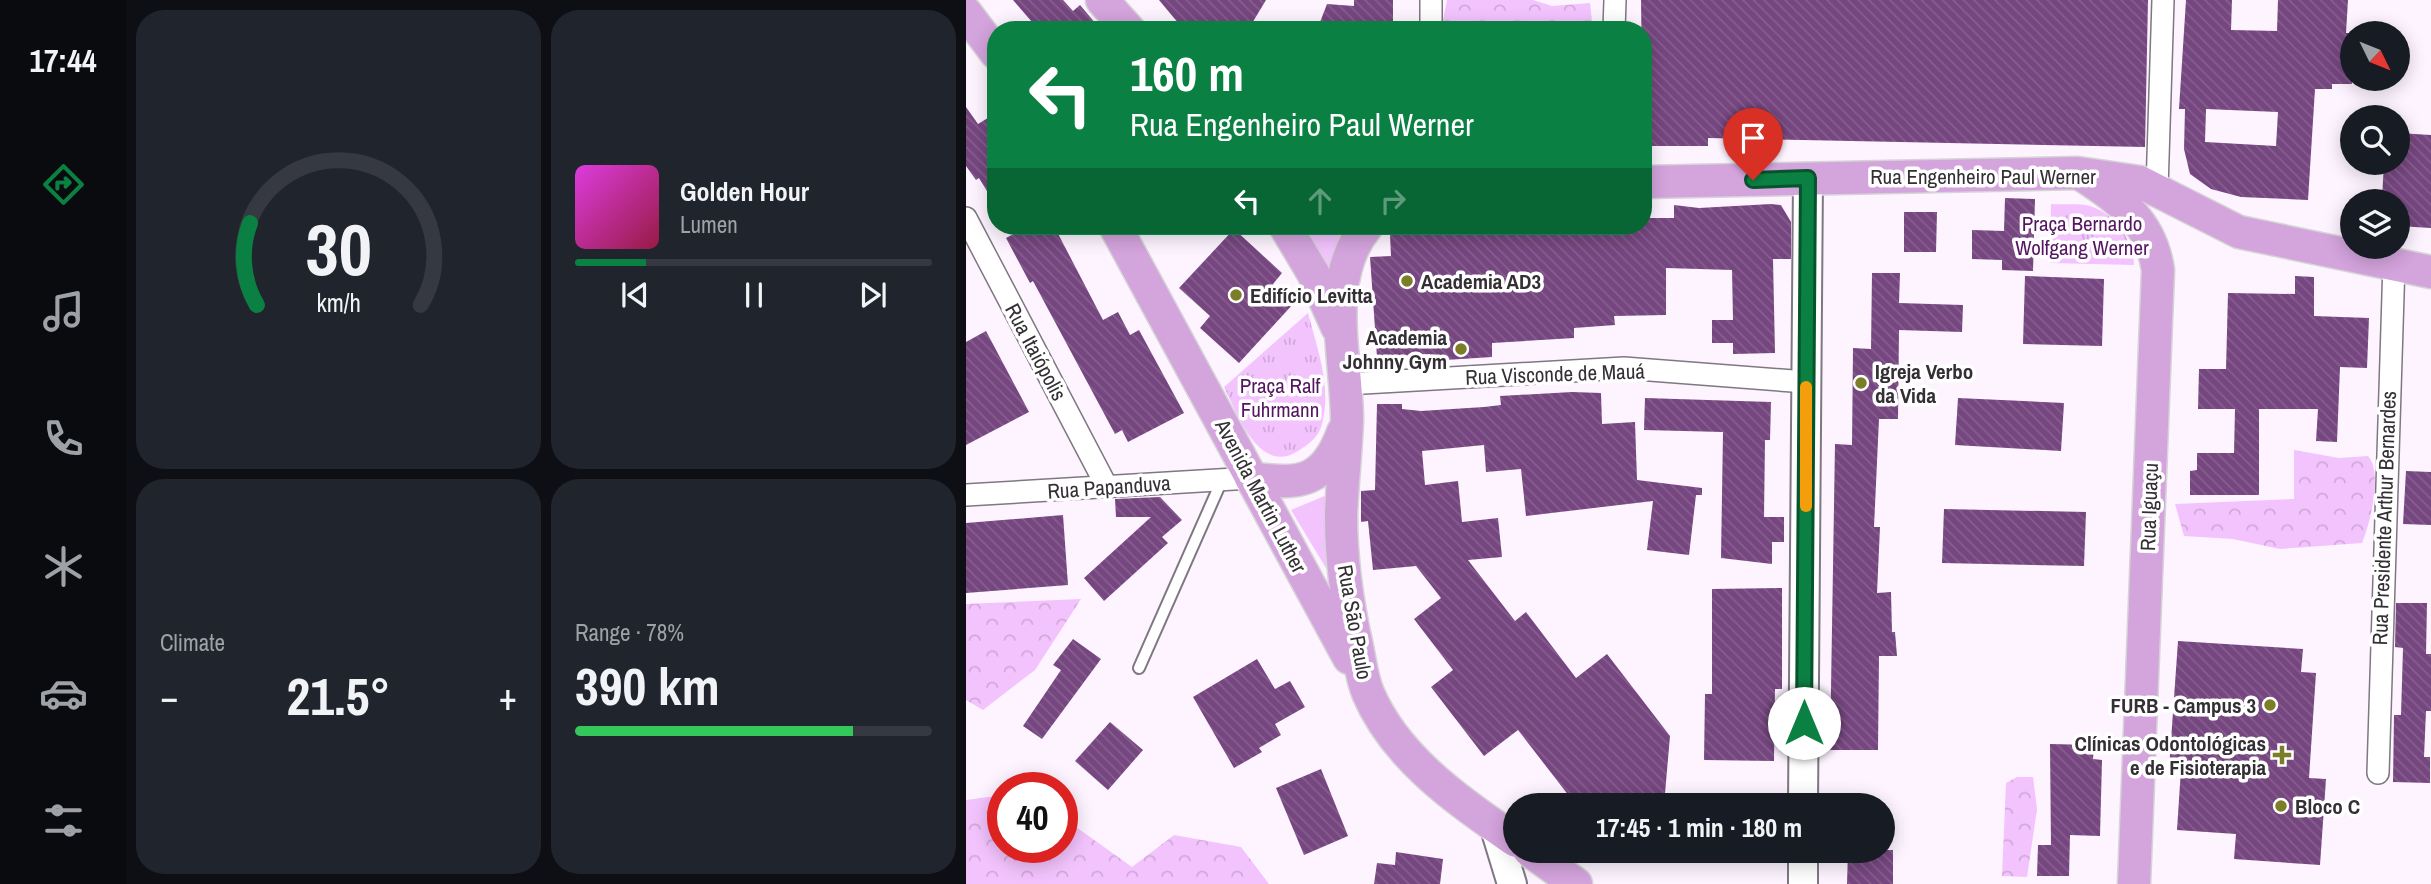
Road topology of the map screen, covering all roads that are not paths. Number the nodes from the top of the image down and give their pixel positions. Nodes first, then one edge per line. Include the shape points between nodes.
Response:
1 (1102, 0) edge
2 (1431, 0) edge
3 (1615, 0) edge
4 (2163, 0) edge
5 (966, 13) edge
6 (1121, 21) edge
7 (1431, 21) edge
8 (1614, 21) edge
9 (987, 41) edge
10 (2078, 173) junction
11 (1808, 178) junction
12 (1652, 182) edge
13 (2157, 189) junction
14 (966, 218) edge
15 (1119, 235) edge
16 (1290, 235) edge
17 (1359, 235) edge
18 (2393, 263) junction
19 (2431, 272) edge
20 (1340, 335) junction
21 (1807, 382) junction
22 (1346, 384) junction
23 (1347, 422) junction
24 (1237, 479) junction
25 (1107, 487) junction
26 (966, 495) edge
27 (1139, 668) dead end
28 (1367, 692) junction
29 (2378, 773) dead end
30 (1803, 793) edge
31 (1503, 832) edge
32 (1509, 863) edge
33 (1547, 863) edge
34 (1803, 863) edge
35 (2133, 881) edge
36 (1512, 884) edge
37 (1576, 884) edge
38 (1803, 884) edge

1 - 6 main road
2 - 7 street
3 - 8 street
4 - 13 street
5 - 9 main road
10 - 11 main road, Rua Engenheiro Paul Werner
10 - 13 main road, Rua Engenheiro Paul Werner via 2118,177
10 - 35 main road, Rua Iguaçu via 2136,215 2151,239 2158,270
11 - 12 main road, Rua Engenheiro Paul Werner
11 - 21 street
13 - 18 main road, Rua Engenheiro Paul Werner via 2239,232
14 - 25 street, Rua Itaiópolis
15 - 24 main road, Avenida Martin Luther
16 - 20 main road, Rua São Paulo
17 - 20 main road, Rua São Paulo via 1342,289
18 - 19 main road, Rua Engenheiro Paul Werner
18 - 29 street, Rua Presidente Arthur Bernardes
20 - 22 main road, Rua São Paulo
21 - 22 street, Rua Visconde de Mauá via 1624,368
21 - 30 street
22 - 23 main road, Rua São Paulo
23 - 24 main road, Rua São Paulo via 1336,452 1319,470 1296,483
23 - 28 main road, Rua São Paulo via 1341,516 1344,574
24 - 25 street, Rua Papanduva
24 - 27 lane
24 - 28 main road, Avenida Martin Luther
25 - 26 street, Rua Papanduva
28 - 31 main road, Rua São Paulo via 1405,751 1438,783
32 - 36 street
33 - 37 main road
34 - 38 street

